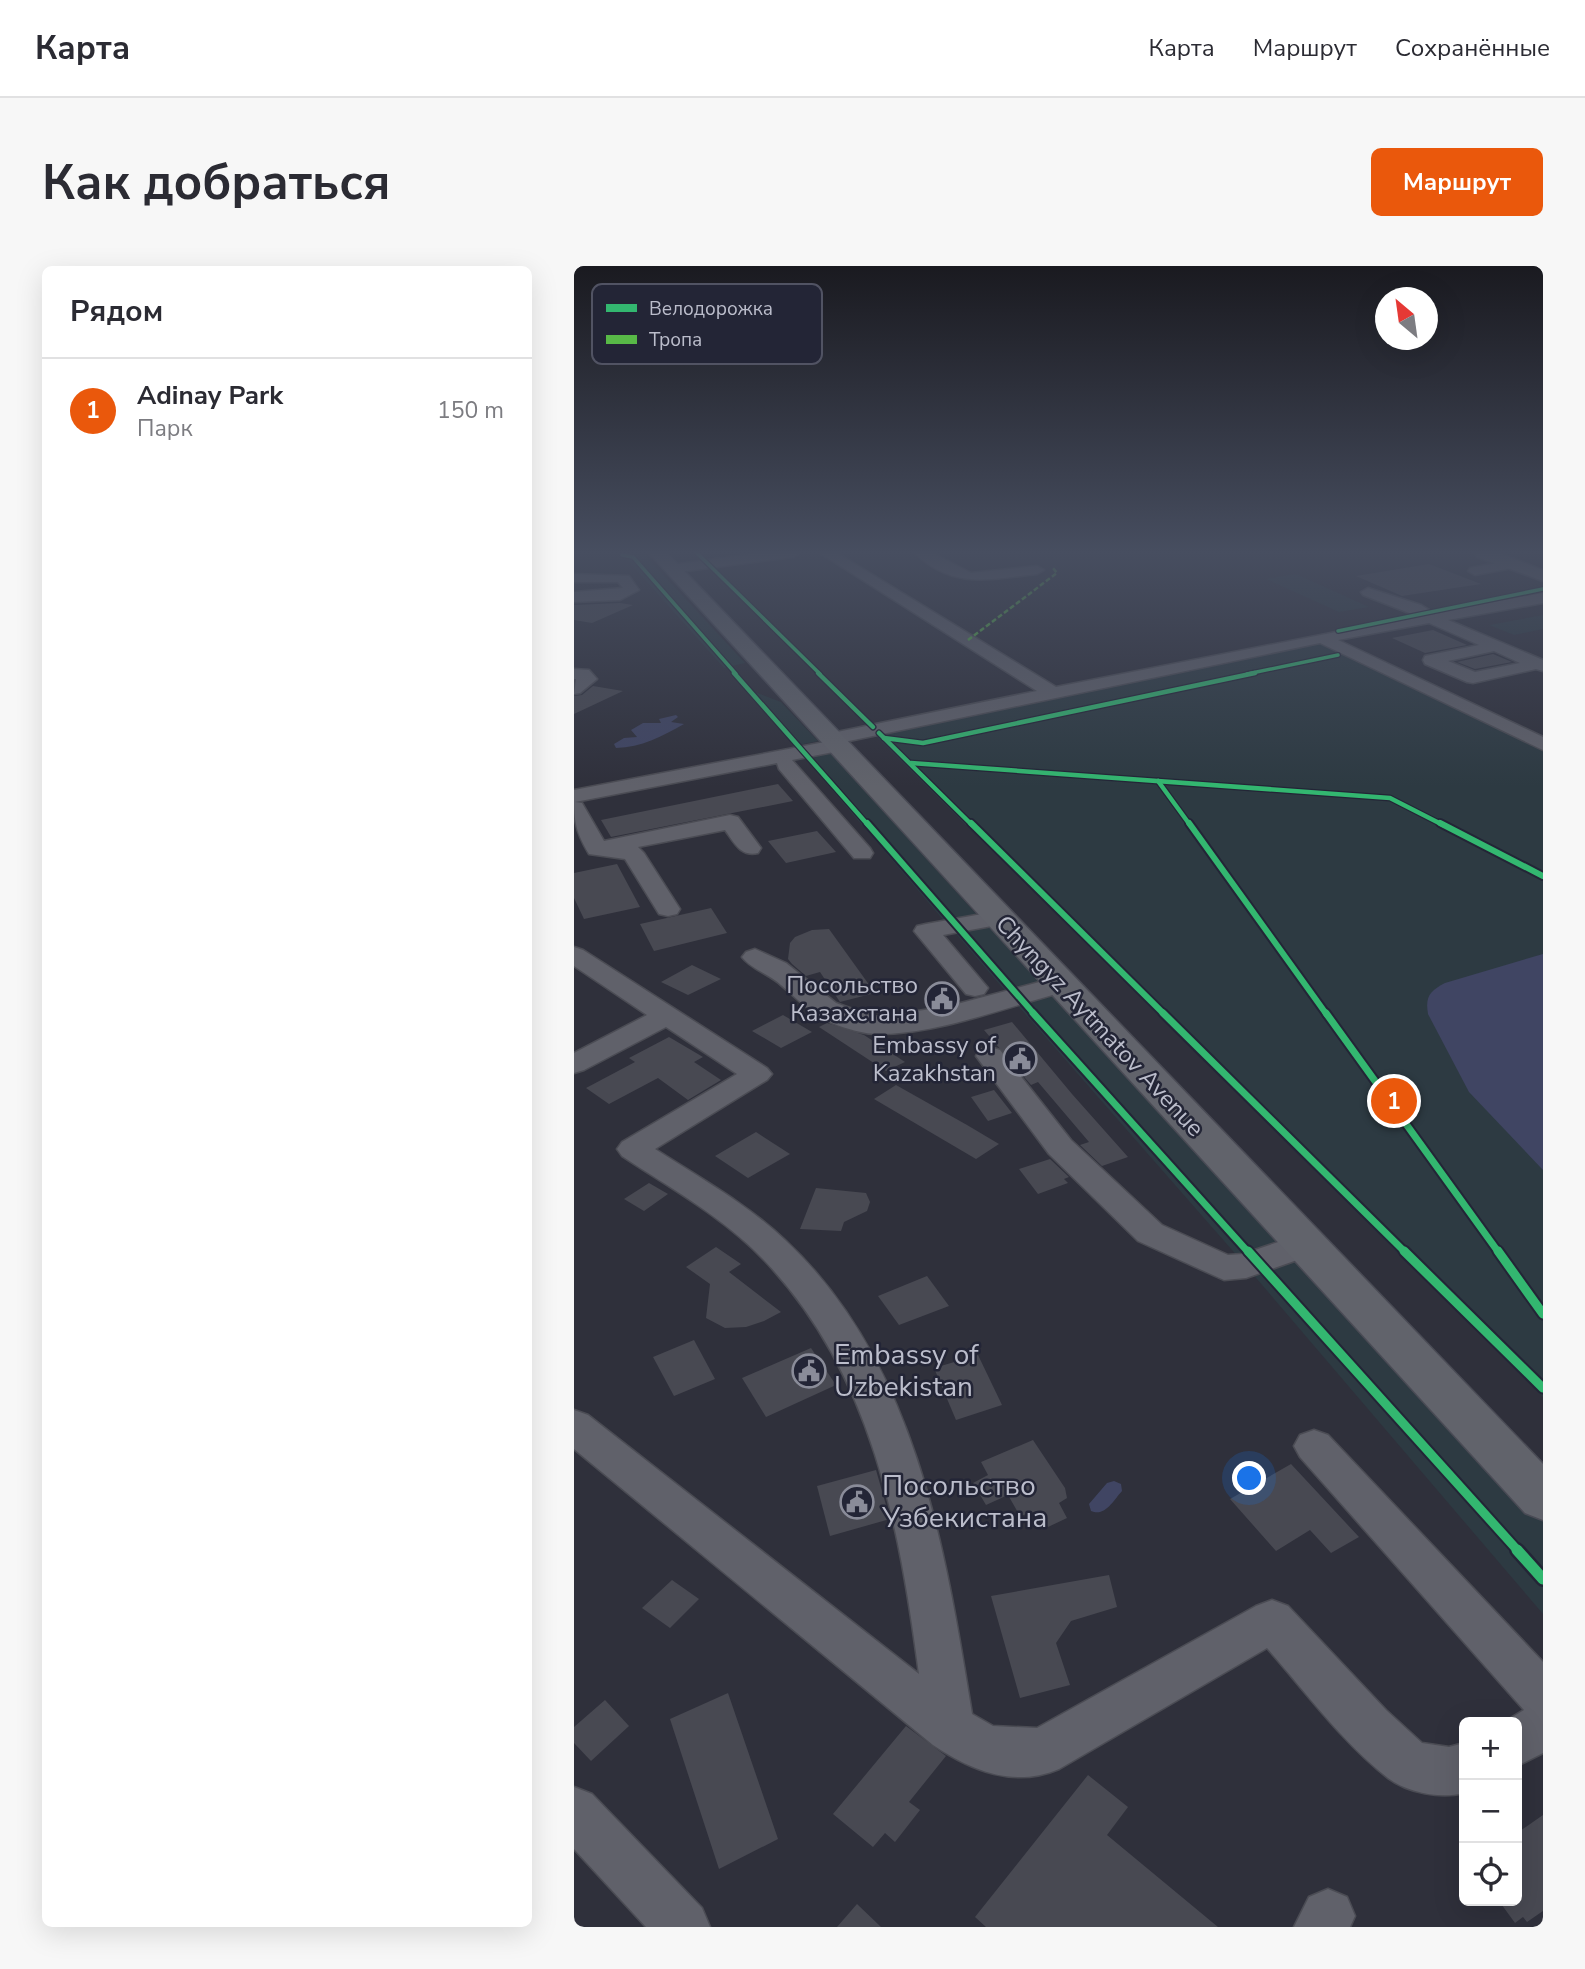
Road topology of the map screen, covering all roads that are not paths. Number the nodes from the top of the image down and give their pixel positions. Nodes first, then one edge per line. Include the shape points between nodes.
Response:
1 (729, 631) edge
2 (952, 631) edge
3 (1363, 631) edge
4 (1460, 631) edge
5 (1322, 638) junction
6 (1494, 646) junction
7 (1540, 665) edge
8 (574, 674) edge
9 (574, 689) edge
10 (1054, 694) junction
11 (834, 742) junction
12 (1543, 744) edge
13 (782, 762) junction
14 (574, 796) edge
15 (574, 807) edge
16 (750, 848) dead end
17 (597, 849) junction
18 (862, 853) dead end
19 (668, 909) dead end
20 (999, 918) junction
21 (574, 955) edge
22 (755, 957) dead end
23 (1062, 985) junction
24 (975, 988) dead end
25 (665, 1016) junction
26 (990, 1056) dead end
27 (574, 1065) edge
28 (1305, 1245) junction
29 (574, 1426) edge
30 (1314, 1446) dead end
31 (1543, 1498) edge
32 (1543, 1696) edge
33 (1543, 1726) edge
34 (950, 1728) junction
35 (1522, 1739) edge
36 (1459, 1769) edge
37 (574, 1812) edge
38 (683, 1927) edge

1 - 11 main road, Chyngyz Aytmatov Avenue
2 - 10 street
3 - 5 street
4 - 6 street
5 - 10 street
5 - 12 street
6 - 7 street
6 - 7 street via 1431,660 1472,678
8 - 9 street via 588,679
10 - 11 street
11 - 13 street
11 - 20 main road, Chyngyz Aytmatov Avenue
13 - 14 street
13 - 15 street
13 - 18 street
15 - 17 street
16 - 17 street via 730,822
17 - 19 street via 633,853
20 - 23 main road, Chyngyz Aytmatov Avenue
20 - 24 street via 926,931
21 - 25 street
22 - 23 street via 770,962 811,1000 839,1016 876,1026 934,1017
23 - 28 main road, Chyngyz Aytmatov Avenue
25 - 27 street
25 - 34 street via 757,1074 633,1149 740,1220 775,1250 813,1293 859,1365 904,1480 932,1602
26 - 28 street via 1060,1147 1150,1233 1224,1268 1246,1266
28 - 31 main road, Chyngyz Aytmatov Avenue
29 - 34 street
30 - 32 street
33 - 35 street
34 - 36 street via 981,1748 1011,1755 1042,1752 1272,1621 1369,1727 1408,1762 1430,1770
37 - 38 street

